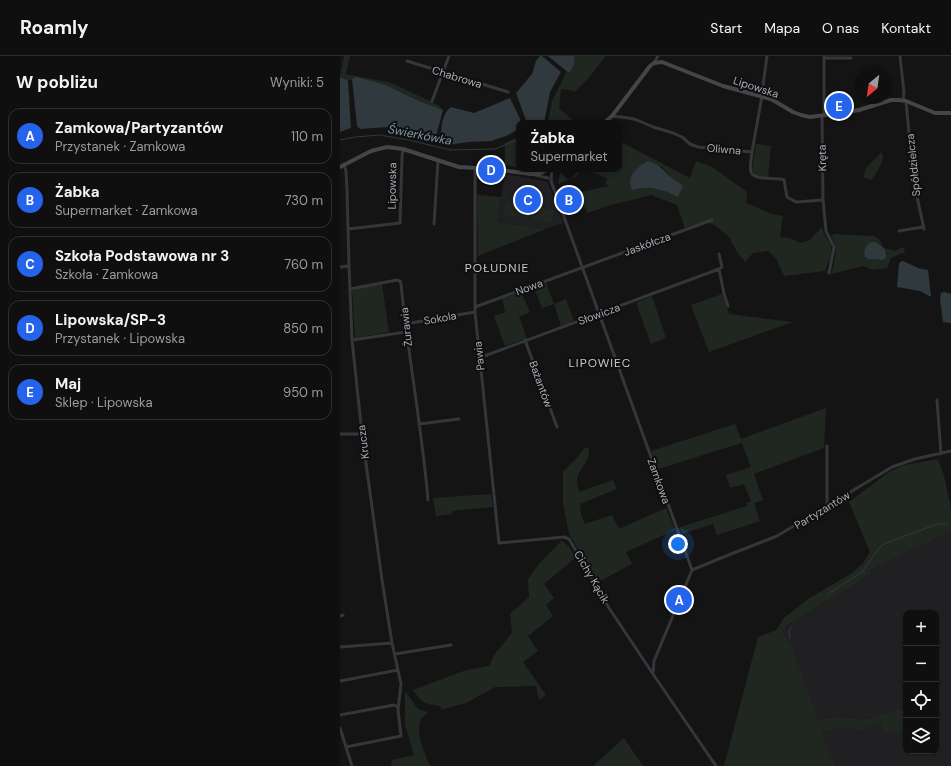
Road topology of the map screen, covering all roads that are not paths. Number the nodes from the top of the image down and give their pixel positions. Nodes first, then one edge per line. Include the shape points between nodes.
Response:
1 (449, 56) edge
2 (658, 56) edge
3 (767, 56) edge
4 (900, 56) edge
5 (824, 57) edge
6 (850, 58) dead end
7 (407, 61) dead end
8 (654, 63) junction
9 (443, 72) junction
10 (508, 92) dead end
11 (761, 96) junction
12 (432, 101) dead end
13 (904, 101) junction
14 (951, 113) edge
15 (612, 116) junction
16 (823, 116) junction
17 (607, 120) edge
18 (403, 149) junction
19 (752, 152) junction
20 (438, 161) junction
21 (342, 166) edge
22 (475, 168) junction
23 (542, 172) edge
24 (547, 172) edge
25 (551, 172) edge
26 (532, 174) junction
27 (549, 177) junction
28 (823, 200) junction
29 (712, 220) dead end
30 (434, 224) dead end
31 (348, 229) junction
32 (899, 230) dead end
33 (719, 254) dead end
34 (349, 266) junction
35 (340, 267) edge
36 (582, 268) junction
37 (719, 269) junction
38 (829, 273) dead end
39 (350, 289) junction
40 (728, 306) dead end
41 (475, 307) junction
42 (475, 312) junction
43 (599, 314) junction
44 (405, 324) junction
45 (406, 332) junction
46 (352, 340) junction
47 (525, 340) junction
48 (479, 358) junction
49 (937, 400) dead end
50 (459, 419) dead end
51 (419, 424) junction
52 (557, 427) dead end
53 (340, 434) edge
54 (362, 434) junction
55 (827, 446) dead end
56 (951, 451) edge
57 (941, 454) junction
58 (428, 500) dead end
59 (828, 506) junction
60 (499, 543) joint
61 (692, 570) junction
62 (392, 643) junction
63 (451, 645) dead end
64 (340, 647) edge
65 (395, 654) junction
66 (398, 670) junction
67 (653, 674) junction
68 (340, 681) edge
69 (398, 706) junction
70 (340, 715) edge
71 (340, 730) edge
72 (346, 747) junction
73 (352, 766) edge
74 (716, 766) edge

1 - 9 street
2 - 8 street
3 - 11 street
4 - 13 street, Spółdzielcza
5 - 6 street
5 - 16 street, Kręta
7 - 9 street, Chabrowa
8 - 11 street, Lipowska via 662,62 723,86
8 - 15 street
9 - 10 street, Chabrowa
9 - 12 street
11 - 16 street, Lipowska via 801,115
11 - 19 street
13 - 14 street via 929,112
13 - 16 street, Lipowska via 891,100 859,110
13 - 32 street, Spółdzielcza via 913,178 924,228
15 - 17 street
15 - 19 street, Oliwna via 637,120 673,133 698,147
16 - 28 street, Kręta
18 - 20 street, Lipowska
18 - 21 street, Lipowska via 379,148
18 - 31 street, Lipowska via 400,224
19 - 28 street, Oliwna via 752,175 758,178 784,180 787,197 796,202
20 - 22 street, Lipowska
20 - 30 street
21 - 31 street, Krucza via 346,171
22 - 26 street, Lipowska
22 - 41 street, Pawia
23 - 26 street, Lipowska
24 - 27 street
25 - 27 street, Zamkowa
26 - 27 street
27 - 36 street, Zamkowa
28 - 38 street via 826,231 834,247
29 - 36 street, Jaskółcza
31 - 34 street, Krucza
33 - 37 street via 722,267
34 - 35 street
34 - 39 street, Krucza
36 - 41 street, Nowa
36 - 43 street, Zamkowa
37 - 40 street
37 - 43 street, Słowicza
39 - 44 street, Żurawia via 400,281
39 - 46 street, Krucza
41 - 42 street, Pawia
42 - 44 street, Sokola
42 - 48 street, Pawia
43 - 47 street, Słowicza
43 - 61 street, Zamkowa
44 - 45 street, Żurawia
45 - 46 street
45 - 51 street, Żurawia
46 - 54 street, Krucza
47 - 48 street, Słowicza
47 - 52 street, Bażantów
48 - 60 street, Pawia
49 - 57 street
50 - 51 street
51 - 58 street, Żurawia
53 - 54 street
54 - 62 street, Krucza
55 - 59 street
56 - 57 street, Partyzantów
57 - 59 street, Partyzantów via 892,467
59 - 61 street, Partyzantów via 777,536
60 - 67 street, Cichy Kącik via 564,537 569,539
61 - 67 street via 654,661
62 - 64 street
62 - 65 street, Krucza
63 - 65 street
65 - 66 street, Krucza
66 - 68 street
66 - 69 street, Krucza via 401,684
67 - 74 street
69 - 70 street
69 - 72 street, Krucza via 401,736
71 - 72 street
72 - 73 street

